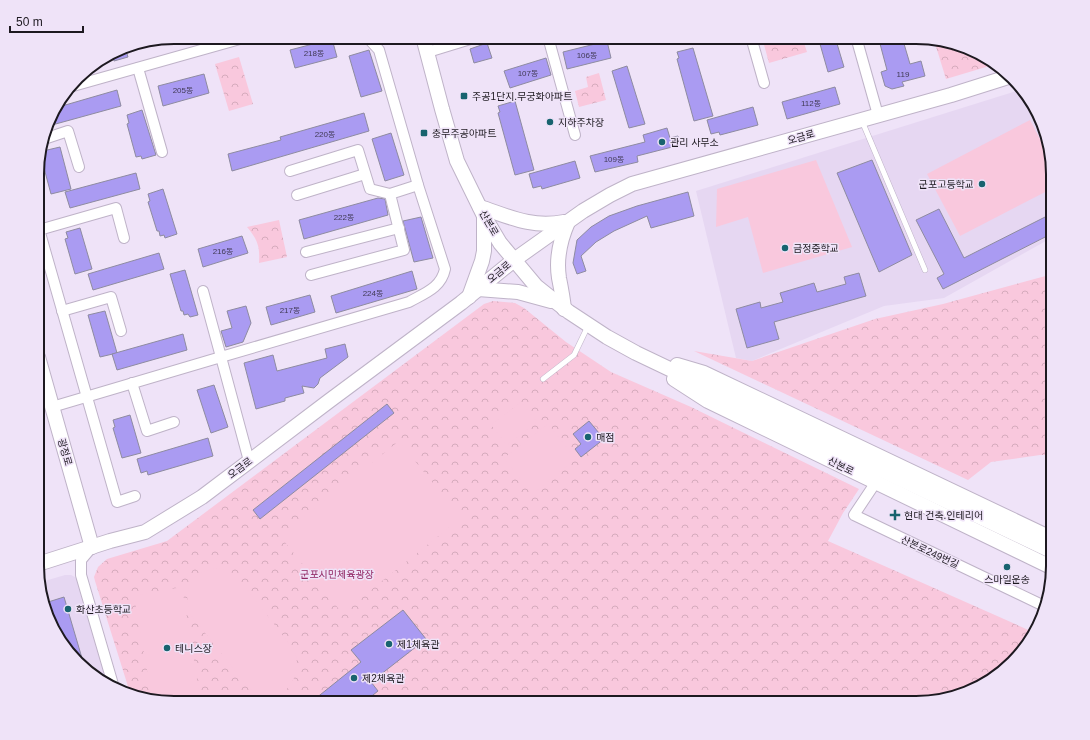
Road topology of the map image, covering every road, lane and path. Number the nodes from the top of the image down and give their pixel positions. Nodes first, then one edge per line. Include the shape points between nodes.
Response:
1 (222, 44) edge
2 (373, 44) edge
3 (425, 44) edge
4 (454, 44) edge
5 (550, 44) edge
6 (753, 44) edge
7 (858, 44) edge
8 (428, 52) junction
9 (138, 68) junction
10 (87, 77) edge
11 (1004, 78) edge
12 (764, 83) dead end
13 (878, 115) junction
14 (862, 120) junction
15 (575, 135) dead end
16 (49, 137) edge
17 (162, 152) dead end
18 (79, 167) dead end
19 (290, 171) dead end
20 (365, 174) junction
21 (418, 185) junction
22 (390, 194) junction
23 (297, 195) dead end
24 (482, 211) junction
25 (568, 222) junction
26 (44, 227) edge
27 (399, 228) junction
28 (124, 238) dead end
29 (44, 246) edge
30 (306, 252) dead end
31 (514, 260) junction
32 (925, 270) dead end
33 (311, 275) dead end
34 (204, 290) dead end
35 (473, 293) junction
36 (560, 306) junction
37 (62, 311) junction
38 (589, 325) junction
39 (122, 331) dead end
40 (636, 353) junction
41 (221, 357) junction
42 (44, 378) edge
43 (543, 379) dead end
44 (132, 383) junction
45 (86, 396) junction
46 (52, 407) junction
47 (174, 422) dead end
48 (249, 461) junction
49 (876, 482) junction
50 (135, 496) dead end
51 (1046, 536) edge
52 (92, 547) junction
53 (1046, 549) edge
54 (44, 562) edge
55 (1046, 565) edge
56 (1040, 604) edge
57 (112, 680) edge

1 - 9 street
2 - 21 street via 379,50
3 - 8 street, 산본로
4 - 8 street
5 - 15 street
6 - 12 street
7 - 13 street
8 - 24 street, 산본로 via 457,161
9 - 10 street
9 - 17 street
11 - 13 street, 오금로
13 - 14 street, 오금로
14 - 25 street, 오금로 via 632,184
14 - 32 lane
16 - 18 street via 68,131
19 - 20 street via 358,150
20 - 22 street via 370,189
20 - 23 street
21 - 22 street
21 - 41 street via 445,269 436,286 409,302
22 - 27 street
24 - 25 street via 539,225
24 - 31 street, 산본로
24 - 35 street via 484,251
25 - 31 street, 오금로
25 - 36 street via 561,243 559,262
26 - 28 street via 116,208
27 - 30 street
27 - 33 street via 404,250
29 - 37 street
31 - 35 street, 오금로
31 - 36 street, 산본로 via 536,286
34 - 41 street
35 - 36 street via 518,292
35 - 48 street, 오금로
36 - 38 street, 산본로
37 - 39 street via 111,297
37 - 45 street
38 - 40 street, 산본로
38 - 43 lane via 574,355
40 - 49 street, 산본로 via 708,401
40 - 51 street, 산본로 via 704,372
40 - 53 street, 산본로
41 - 44 street
41 - 48 street
42 - 46 street, 광정로
44 - 45 street
44 - 47 street via 147,431
45 - 46 street
45 - 50 street via 116,502
46 - 52 street, 광정로
48 - 52 street, 오금로 via 202,497 145,532
49 - 55 street, 산본로
49 - 56 street, 산본로249번길 via 854,516
52 - 54 street, 오금로
52 - 57 street via 81,560 81,575

